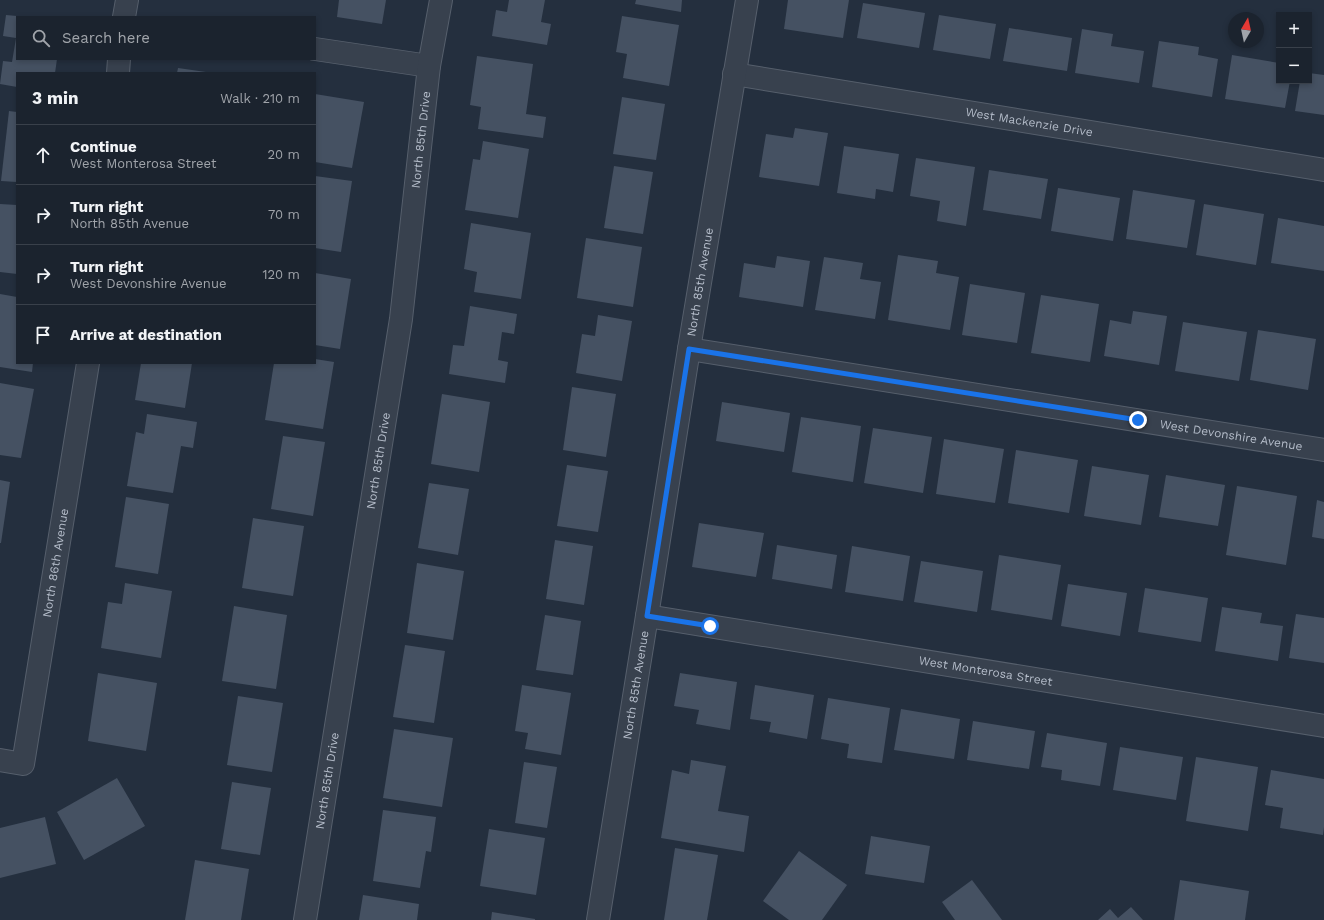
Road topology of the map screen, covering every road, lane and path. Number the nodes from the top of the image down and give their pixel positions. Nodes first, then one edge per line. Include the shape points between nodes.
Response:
1 (127, 0) edge
2 (441, 0) edge
3 (747, 0) edge
4 (124, 16) edge
5 (316, 49) edge
6 (119, 60) edge
7 (429, 66) junction
8 (118, 72) edge
9 (734, 74) junction
10 (1324, 170) edge
11 (689, 349) junction
12 (88, 364) edge
13 (1324, 450) edge
14 (647, 616) junction
15 (1324, 726) edge
16 (0, 760) edge
17 (305, 920) edge
18 (598, 920) edge

1 - 4 street
2 - 7 street, North 85th Drive
3 - 9 street, North 85th Avenue
5 - 7 street
6 - 8 street
7 - 17 street, North 85th Drive via 402,318
9 - 10 street, West Mackenzie Drive
9 - 11 street, North 85th Avenue
11 - 13 street, West Devonshire Avenue
11 - 14 street, North 85th Avenue
12 - 16 street, North 86th Avenue via 23,764
14 - 15 street, West Monterosa Street
14 - 18 street, North 85th Avenue

